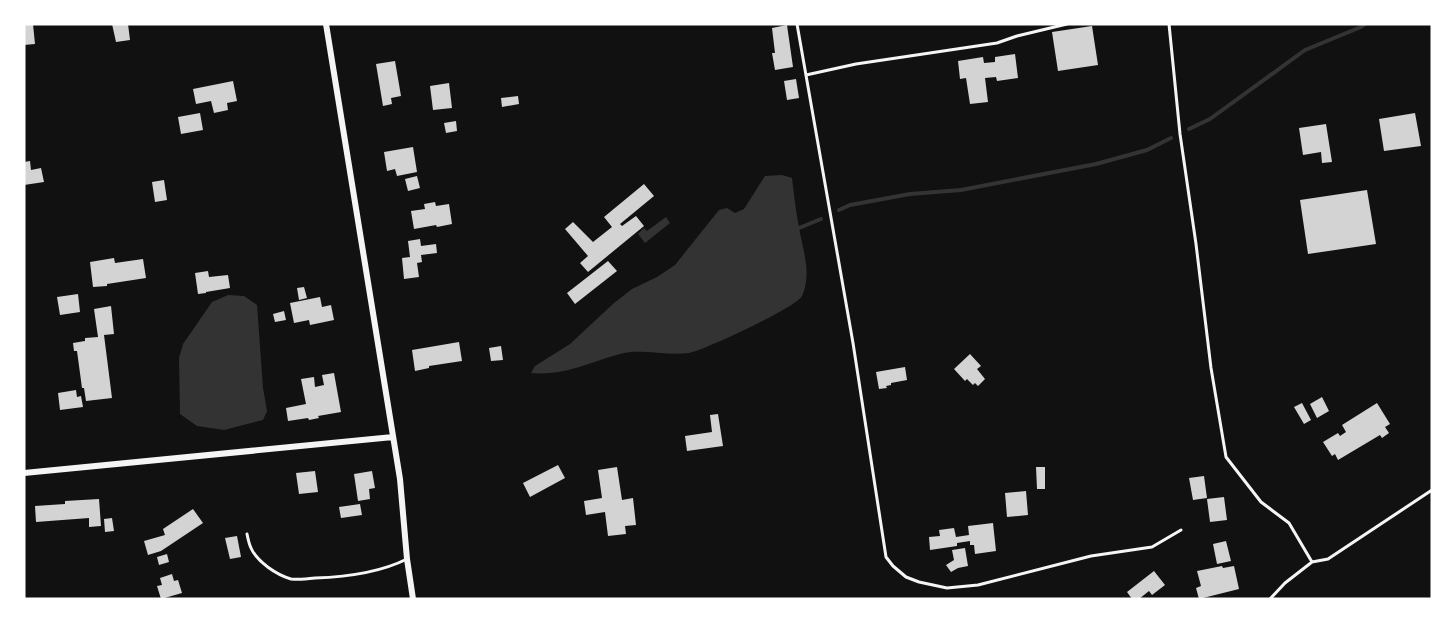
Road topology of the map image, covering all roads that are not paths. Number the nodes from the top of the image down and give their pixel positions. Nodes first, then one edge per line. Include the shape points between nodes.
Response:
1 (326, 24) edge
2 (797, 24) edge
3 (1067, 24) edge
4 (1169, 24) edge
5 (806, 75) junction
6 (393, 438) junction
7 (24, 473) edge
8 (1432, 490) edge
9 (1181, 530) dead end
10 (247, 534) dead end
11 (406, 559) junction
12 (1312, 562) junction
13 (413, 599) edge
14 (1270, 599) edge

1 - 6 street
2 - 5 lane
3 - 5 lane via 997,43
4 - 12 lane via 1180,134 1226,456 1261,502 1289,524
5 - 9 lane via 886,557 893,566 919,582 947,588 978,585 1091,556 1152,547
6 - 7 street
6 - 11 street
8 - 12 lane via 1328,559
10 - 11 lane via 250,547 264,563 293,579 367,572
11 - 13 street
12 - 14 lane

